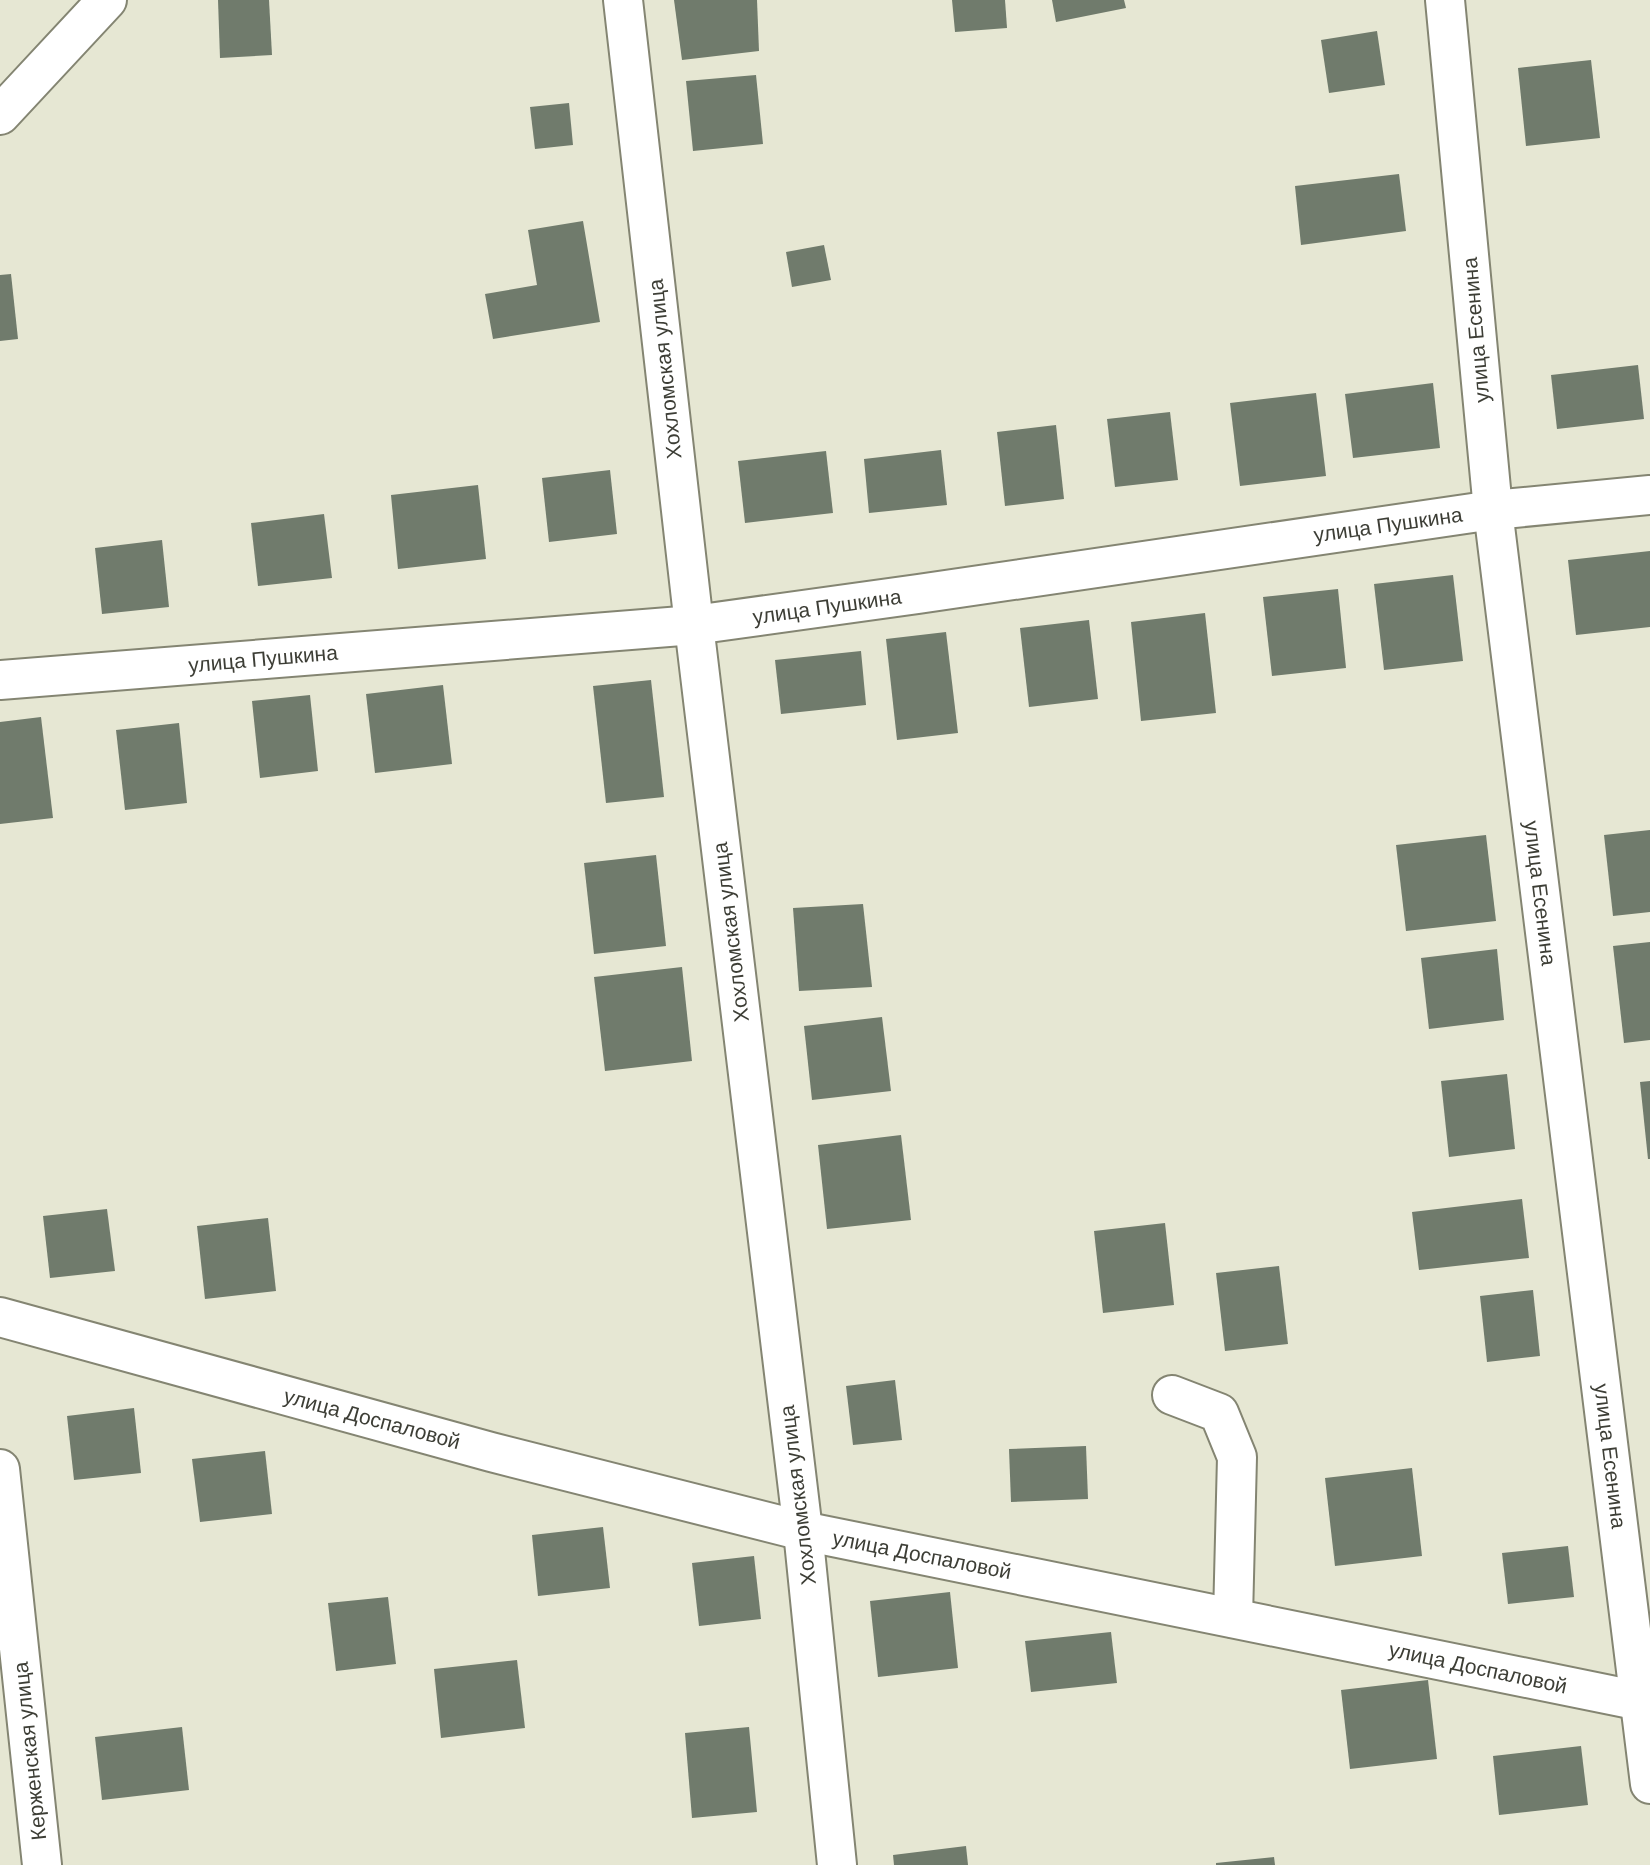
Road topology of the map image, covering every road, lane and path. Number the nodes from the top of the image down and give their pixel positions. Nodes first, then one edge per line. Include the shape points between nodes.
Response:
1 (107, 0) edge
2 (623, 0) edge
3 (1445, 0) edge
4 (0, 115) edge
5 (1650, 495) edge
6 (1493, 510) junction
7 (694, 625) junction
8 (0, 680) edge
9 (0, 1317) edge
10 (1172, 1395) dead end
11 (0, 1469) edge
12 (803, 1531) junction
13 (1233, 1618) junction
14 (1645, 1700) edge
15 (1650, 1784) edge
16 (42, 1865) edge
17 (837, 1865) edge

1 - 4 street
2 - 7 street, Хохломская улица
3 - 6 street, улица Есенина
5 - 6 street, улица Пушкина
6 - 7 street, улица Пушкина
6 - 14 street, улица Есенина
7 - 8 street, улица Пушкина
7 - 12 street, Хохломская улица
9 - 12 street, улица Доспаловой via 491,1452
10 - 13 street via 1219,1413 1237,1457
11 - 16 street, Керженская улица
12 - 13 street, улица Доспаловой
12 - 17 street, Хохломская улица
13 - 14 street, улица Доспаловой
14 - 15 street, улица Есенина

